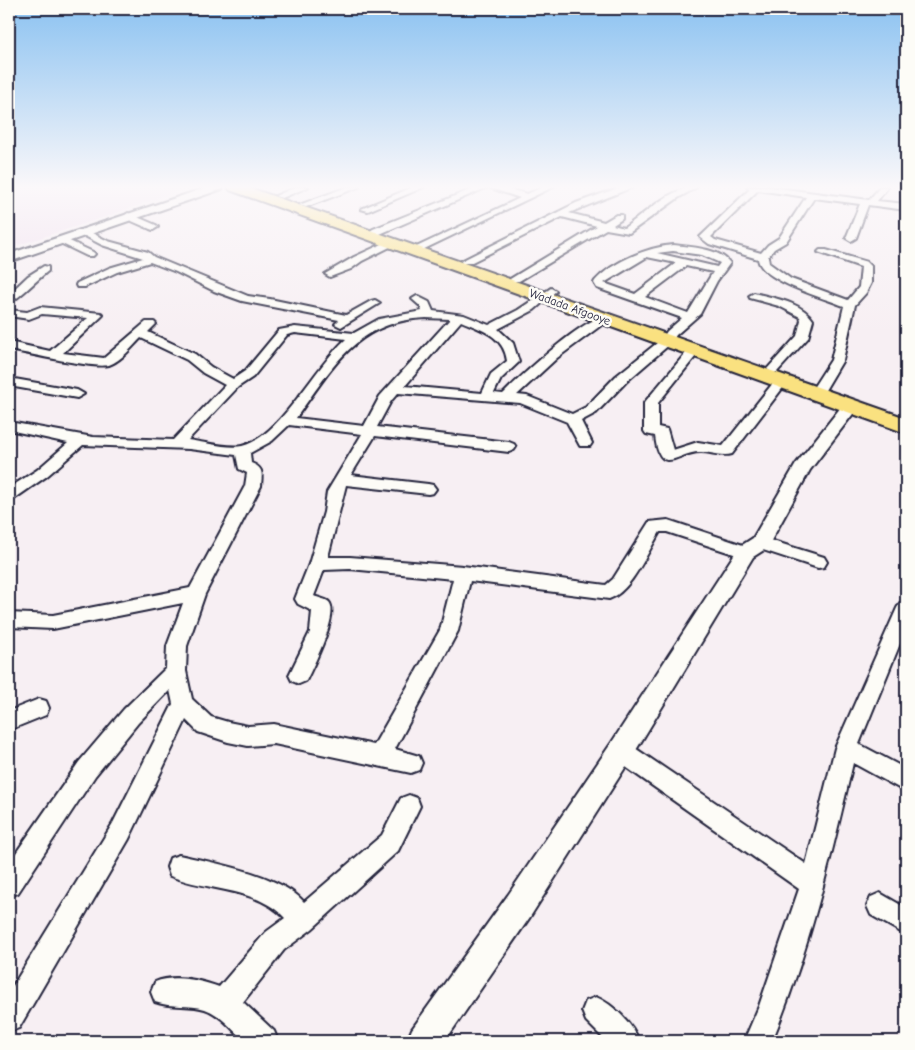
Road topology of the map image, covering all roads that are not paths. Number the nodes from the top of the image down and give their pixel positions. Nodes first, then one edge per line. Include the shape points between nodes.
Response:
1 (72, 236) edge
2 (92, 236) edge
3 (378, 236) edge
4 (382, 236) edge
5 (444, 236) edge
6 (517, 236) edge
7 (587, 236) edge
8 (706, 236) edge
9 (785, 236) edge
10 (61, 240) junction
11 (391, 243) junction
12 (418, 248) junction
13 (644, 252) junction
14 (823, 252) dead end
15 (90, 254) dead end
16 (763, 256) junction
17 (9, 258) edge
18 (150, 259) junction
19 (466, 261) junction
20 (683, 263) junction
21 (44, 269) dead end
22 (720, 271) junction
23 (330, 274) dead end
24 (515, 279) junction
25 (81, 285) dead end
26 (548, 294) junction
27 (754, 296) dead end
28 (637, 298) junction
29 (417, 299) dead end
30 (9, 300) edge
31 (375, 303) dead end
32 (850, 304) junction
33 (9, 313) edge
34 (429, 315) junction
35 (458, 316) junction
36 (690, 317) junction
37 (603, 318) junction
38 (349, 319) junction
39 (150, 324) dead end
40 (489, 329) junction
41 (327, 332) junction
42 (140, 333) junction
43 (357, 337) junction
44 (668, 337) junction
45 (9, 346) edge
46 (694, 351) junction
47 (54, 355) junction
48 (778, 375) junction
49 (9, 382) edge
50 (234, 384) junction
51 (396, 389) junction
52 (818, 390) junction
53 (77, 394) dead end
54 (486, 397) junction
55 (507, 398) junction
56 (851, 406) junction
57 (906, 416) edge
58 (573, 419) junction
59 (288, 421) junction
60 (9, 426) edge
61 (906, 426) edge
62 (369, 431) junction
63 (80, 440) junction
64 (585, 443) dead end
65 (177, 444) junction
66 (510, 447) dead end
67 (243, 450) junction
68 (341, 478) junction
69 (428, 489) dead end
70 (9, 495) edge
71 (753, 547) junction
72 (818, 562) dead end
73 (318, 564) junction
74 (463, 573) junction
75 (196, 594) junction
76 (906, 608) edge
77 (10, 623) edge
78 (176, 671) junction
79 (299, 675) dead end
80 (183, 704) junction
81 (39, 708) dead end
82 (9, 721) edge
83 (846, 748) junction
84 (621, 751) junction
85 (380, 756) junction
86 (411, 763) dead end
87 (906, 780) edge
88 (409, 806) dead end
89 (179, 867) dead end
90 (9, 884) edge
91 (813, 884) junction
92 (880, 906) dead end
93 (303, 920) junction
94 (906, 922) edge
95 (165, 992) dead end
96 (224, 1003) junction
97 (596, 1011) dead end
98 (9, 1018) edge
99 (264, 1041) edge
100 (424, 1041) edge
101 (625, 1041) edge
102 (758, 1041) edge

1 - 10 street
2 - 18 street via 145,254
3 - 11 highway, Wadada Afgooye
4 - 12 highway, Wadada Afgooye
5 - 12 street
6 - 19 street
7 - 24 street
8 - 16 street via 706,240
9 - 16 street
10 - 15 street
10 - 17 street
11 - 12 highway, Wadada Afgooye
11 - 23 street
12 - 19 highway, Wadada Afgooye
12 - 26 highway, Wadada Afgooye
13 - 20 street
13 - 22 street via 676,248 692,250 724,261
13 - 28 street via 599,283
14 - 32 street via 866,266 864,290
16 - 32 street via 764,264 787,281
18 - 25 street via 113,270
18 - 38 street via 246,299
19 - 24 highway, Wadada Afgooye
20 - 22 street
20 - 28 street
21 - 30 street
22 - 36 street
24 - 26 highway, Wadada Afgooye
26 - 37 highway, Wadada Afgooye
26 - 40 street via 505,323
26 - 44 highway, Wadada Afgooye
27 - 48 street via 783,304 807,320 802,338 796,340
28 - 36 street
29 - 34 street via 425,304
31 - 38 street
32 - 52 street via 836,362
33 - 47 street via 29,316 40,310 97,316
34 - 35 street
34 - 43 street via 393,318 374,325
35 - 40 street
35 - 51 street
36 - 44 street
37 - 44 highway, Wadada Afgooye
37 - 55 street via 536,368
38 - 41 street
39 - 42 street
40 - 54 street via 505,339 512,350 513,362 496,377
41 - 43 street
41 - 50 street via 283,332 249,374
42 - 47 street via 105,362
42 - 50 street via 191,357 207,370
43 - 59 street via 313,385
44 - 46 highway, Wadada Afgooye
44 - 48 highway, Wadada Afgooye
44 - 58 street via 620,379 591,410
45 - 47 street
46 - 48 highway, Wadada Afgooye
46 - 48 street via 651,403 651,432 662,432 664,449 670,456 698,447 727,451
48 - 52 highway, Wadada Afgooye
49 - 53 street
50 - 65 street
51 - 54 street
51 - 62 street via 385,399
52 - 56 highway, Wadada Afgooye
52 - 57 highway, Wadada Afgooye
54 - 55 street
55 - 58 street via 522,399
56 - 61 highway, Wadada Afgooye
56 - 71 street via 802,468
58 - 64 street
59 - 62 street
59 - 67 street via 271,436
60 - 63 street
62 - 66 street
62 - 68 street
63 - 65 street
63 - 70 street via 42,473
65 - 67 street
67 - 75 street via 244,466 255,470 253,486
68 - 69 street
68 - 73 street
71 - 72 street
71 - 74 street via 661,524 652,529 619,584 609,592
71 - 84 street
73 - 74 street
73 - 79 street via 304,599 322,607 321,624
74 - 85 street via 448,631
75 - 77 street via 53,622
75 - 78 street via 177,646
76 - 83 street
78 - 80 street
78 - 90 street via 131,716 87,769
80 - 85 street via 205,725 228,732 248,736 274,734
80 - 98 street via 121,831
81 - 82 street
83 - 87 street
83 - 91 street
84 - 91 street
84 - 100 street via 519,906
85 - 86 street
88 - 93 street via 390,843
89 - 93 street via 224,877 267,892 289,904
91 - 102 street
92 - 94 street
93 - 96 street via 274,941
95 - 96 street via 204,996
96 - 99 street
97 - 101 street

